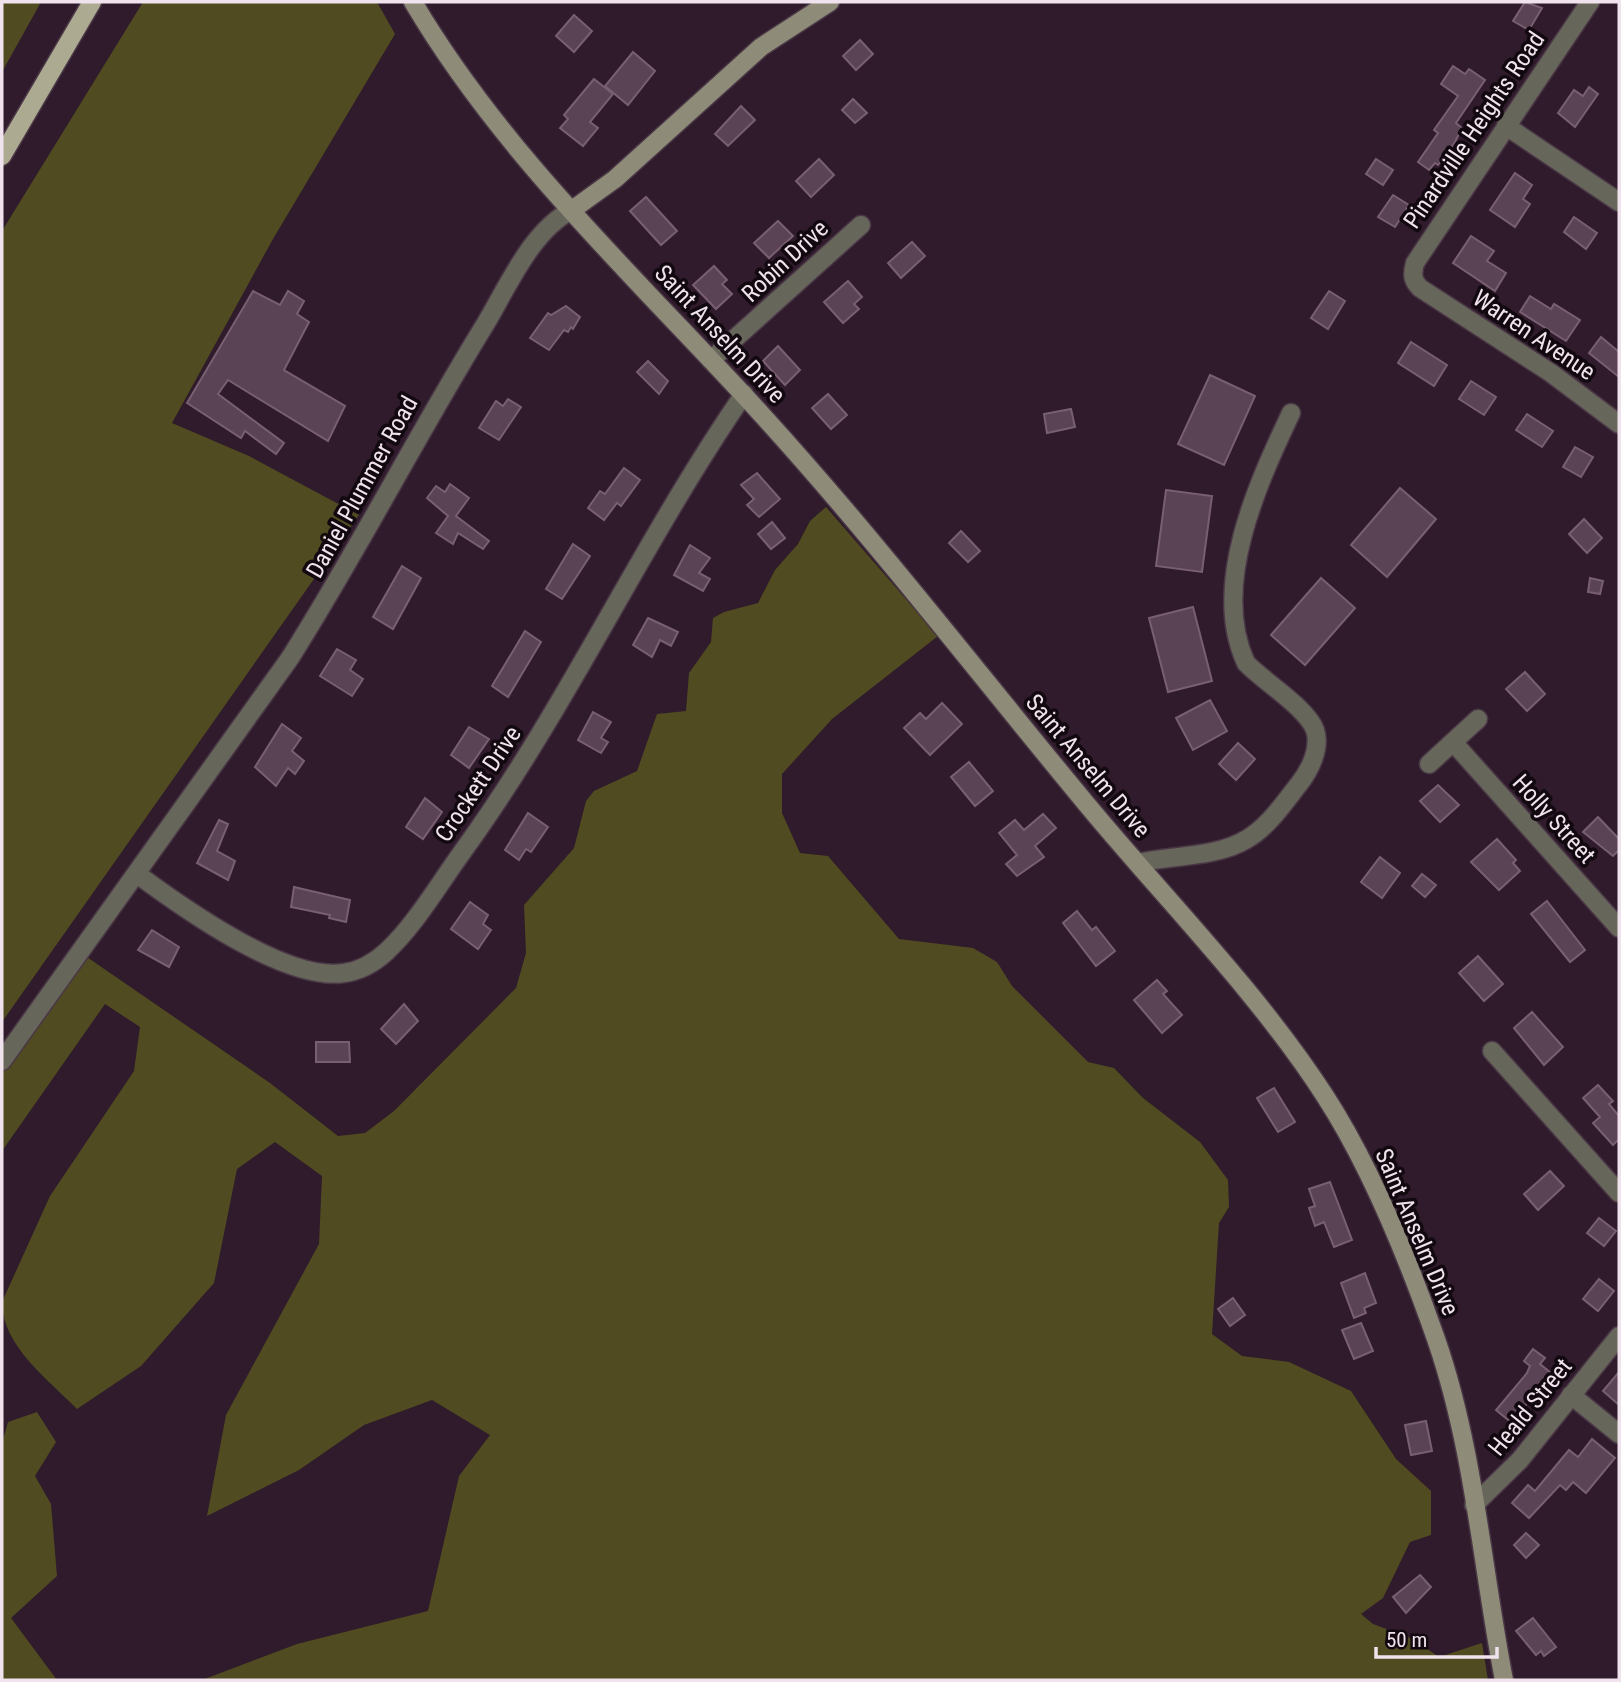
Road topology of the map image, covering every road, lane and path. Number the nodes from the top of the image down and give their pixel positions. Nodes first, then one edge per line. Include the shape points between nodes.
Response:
1 (92, 2) edge
2 (413, 2) edge
3 (830, 2) edge
4 (1590, 2) edge
5 (1506, 126) junction
6 (2, 156) edge
7 (1619, 202) edge
8 (572, 210) junction
9 (861, 225) dead end
10 (1420, 288) joint
11 (711, 360) junction
12 (744, 394) junction
13 (1291, 413) dead end
14 (1619, 424) edge
15 (1478, 719) dead end
16 (1453, 742) junction
17 (1429, 764) dead end
18 (1137, 863) junction
19 (137, 874) junction
20 (1619, 928) edge
21 (1492, 1051) dead end
22 (2, 1061) edge
23 (1619, 1193) edge
24 (1619, 1336) edge
25 (1571, 1395) junction
26 (1619, 1434) edge
27 (1474, 1505) junction
28 (1504, 1680) edge

1 - 6 main road
2 - 8 street, Saint Anselm Drive via 463,78
3 - 8 street, Daniel Plummer Road via 761,47 615,179
4 - 5 street, Pinardville Heights Road
5 - 7 street
5 - 10 street, Pinardville Heights Road via 1416,263 1414,282
8 - 11 street, Saint Anselm Drive
8 - 19 street, Daniel Plummer Road via 549,226 532,249 413,444 331,594
9 - 11 street, Robin Drive
10 - 14 street, Warren Avenue via 1551,373
11 - 12 street, Saint Anselm Drive
12 - 18 street, Saint Anselm Drive via 875,544
12 - 19 street, Crockett Drive via 509,787 410,923 377,959 345,973 295,968 189,911
13 - 18 street via 1253,498 1239,555 1233,610 1246,663 1314,727 1314,757 1279,809 1247,839 1218,849
15 - 16 street
16 - 17 street
16 - 20 street, Holly Street
18 - 27 street, Saint Anselm Drive via 1288,1044 1347,1134 1436,1339 1456,1410
19 - 22 street, Daniel Plummer Road
21 - 23 street
24 - 25 street, Heald Street
25 - 26 street
25 - 27 street, Heald Street via 1520,1460
27 - 28 street, Saint Anselm Drive

